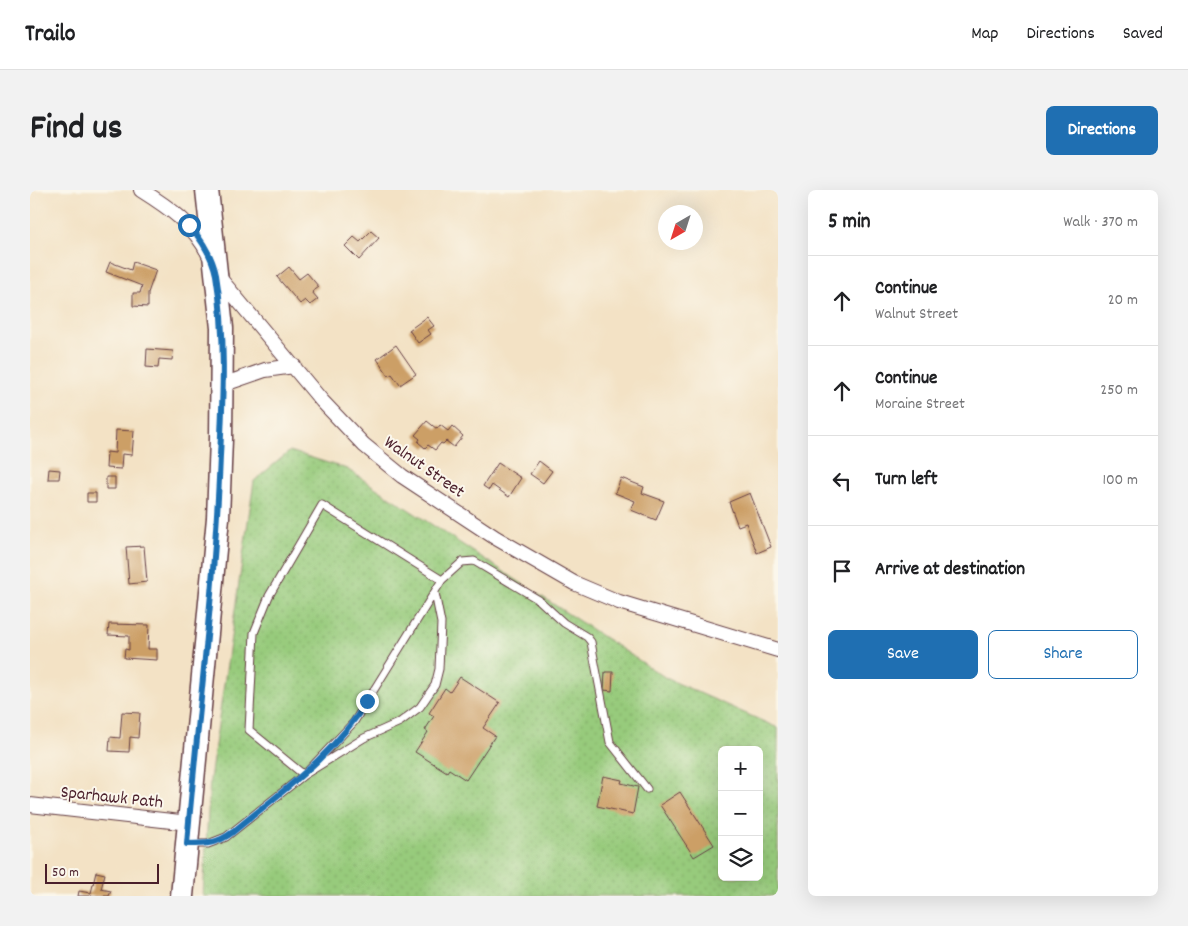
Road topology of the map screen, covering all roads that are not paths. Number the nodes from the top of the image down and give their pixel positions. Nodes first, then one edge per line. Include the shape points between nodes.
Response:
1 (141, 190) edge
2 (207, 190) edge
3 (216, 273) junction
4 (294, 366) junction
5 (222, 385) junction
6 (442, 580) junction
7 (435, 593) junction
8 (778, 650) edge
9 (304, 775) junction
10 (647, 789) dead end
11 (30, 805) edge
12 (188, 834) junction
13 (182, 896) edge

1 - 3 street, Walnut Street via 170,208 189,225 203,242
2 - 3 main road
3 - 4 street, Walnut Street
3 - 5 main road via 222,328
4 - 5 street via 264,370
4 - 8 street, Walnut Street via 322,401 380,459 532,560 619,602
5 - 12 main road via 218,518
6 - 7 lane
6 - 9 lane via 322,505 269,596 254,633 249,730
6 - 10 lane via 462,562 474,561 539,600 564,623 587,637 591,642 610,742
7 - 9 lane via 354,722
7 - 9 lane via 440,624 439,669 436,685 425,701 400,722
9 - 12 lane via 226,837 208,844
11 - 12 street, Sparhawk Path
12 - 13 main road

